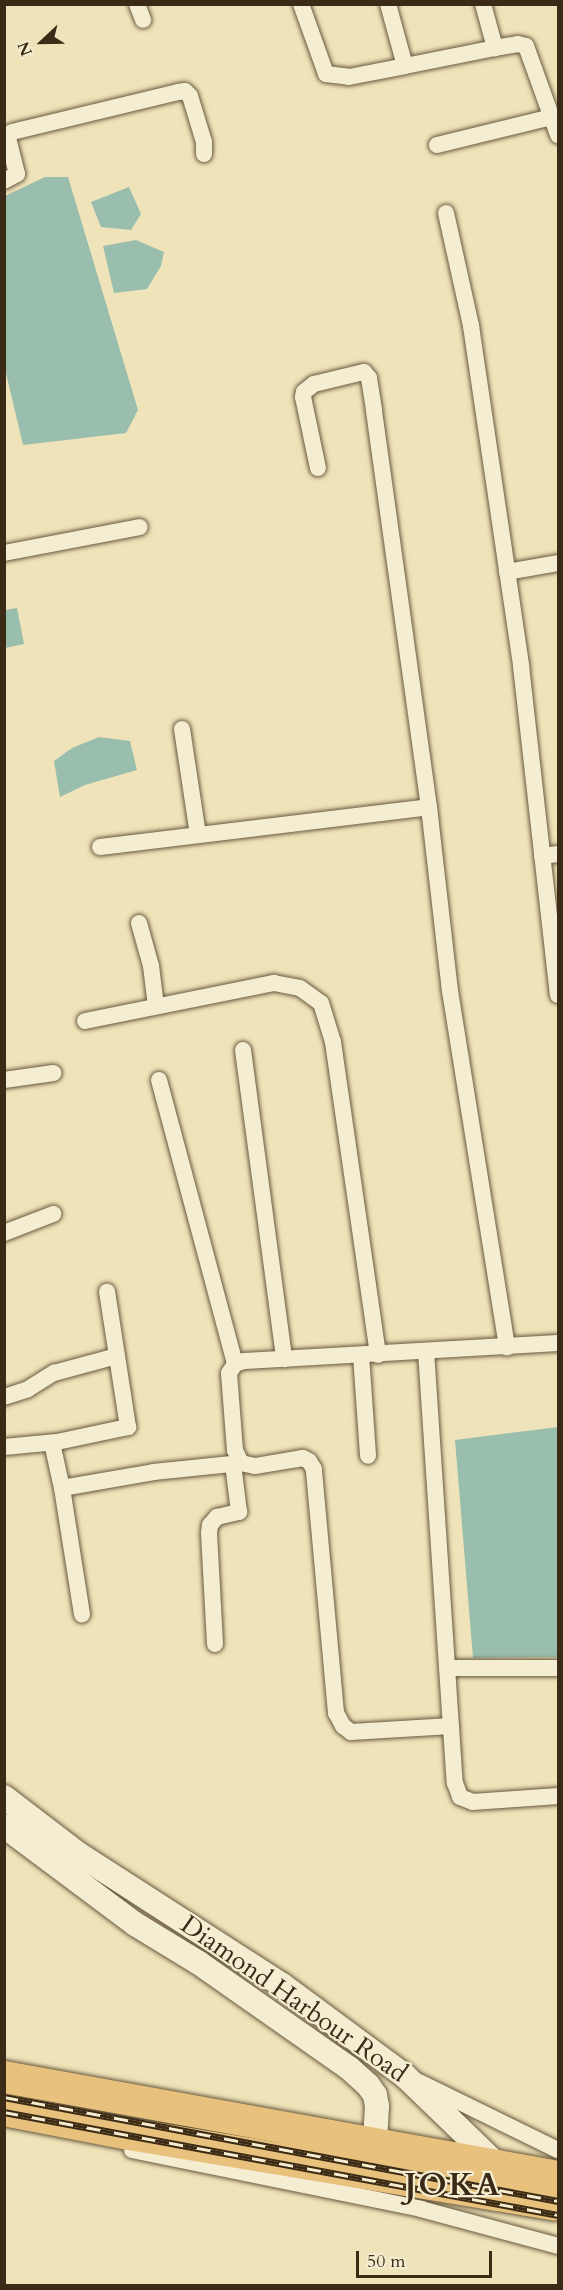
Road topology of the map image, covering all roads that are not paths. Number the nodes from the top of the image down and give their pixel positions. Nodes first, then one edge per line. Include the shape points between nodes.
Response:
1 (300, 4) edge
2 (388, 4) edge
3 (483, 4) edge
4 (495, 48) junction
5 (405, 66) junction
6 (552, 117) junction
7 (558, 135) edge
8 (437, 145) dead end
9 (204, 154) dead end
10 (4, 181) edge
11 (446, 213) dead end
12 (318, 468) dead end
13 (140, 527) dead end
14 (4, 553) edge
15 (558, 563) edge
16 (507, 572) junction
17 (182, 729) dead end
18 (429, 807) junction
19 (198, 835) junction
20 (100, 847) dead end
21 (558, 854) edge
22 (542, 856) junction
23 (139, 922) dead end
24 (558, 995) edge
25 (156, 1006) junction
26 (85, 1021) dead end
27 (243, 1050) dead end
28 (54, 1073) dead end
29 (4, 1080) edge
30 (159, 1080) dead end
31 (53, 1214) dead end
32 (4, 1233) edge
33 (107, 1292) dead end
34 (558, 1342) edge
35 (507, 1347) junction
36 (426, 1351) junction
37 (378, 1354) junction
38 (361, 1355) junction
39 (117, 1356) junction
40 (284, 1359) junction
41 (235, 1364) junction
42 (4, 1397) edge
43 (52, 1443) junction
44 (4, 1447) edge
45 (368, 1456) dead end
46 (237, 1463) junction
47 (62, 1488) junction
48 (82, 1614) dead end
49 (215, 1644) dead end
50 (447, 1668) junction
51 (558, 1668) edge
52 (451, 1726) junction
53 (558, 1796) edge
54 (4, 1797) edge
55 (4, 1826) edge
56 (405, 2076) junction
57 (4, 2077) edge
58 (4, 2110) edge
59 (4, 2124) edge
60 (374, 2159) junction
61 (496, 2164) junction
62 (554, 2177) edge
63 (500, 2195) junction
64 (558, 2247) edge

1 - 5 street via 326,74 349,77
2 - 5 street
3 - 4 street
4 - 5 street
4 - 6 street via 526,46
6 - 7 street
6 - 8 street
9 - 10 street via 204,142 185,91 12,132 8,137 17,174
11 - 16 street via 471,326
12 - 18 street via 304,392 314,384 364,372 369,378 375,411
13 - 14 street
15 - 16 street
16 - 22 street
17 - 19 street
18 - 19 street
18 - 35 street via 450,991
19 - 20 street
21 - 22 street
22 - 24 street
23 - 25 street via 151,966
25 - 26 street
25 - 37 street via 274,983 300,988 321,1004 333,1042
27 - 40 street
28 - 29 street
30 - 41 street
31 - 32 street
33 - 39 street
34 - 35 street
35 - 36 street
36 - 37 street
36 - 50 street
37 - 38 street
38 - 40 street
38 - 45 street
39 - 42 street via 54,1373 28,1389
39 - 43 street via 128,1427
40 - 41 street
41 - 46 street via 229,1373
43 - 44 street
43 - 47 street
46 - 47 street
46 - 49 street via 239,1512 217,1517 209,1533
46 - 52 street via 255,1466 303,1458 314,1469 336,1713 343,1726 351,1732
47 - 48 street
50 - 51 street
50 - 52 street
52 - 53 street via 454,1783 460,1797 473,1802
54 - 56 main road, Diamond Harbour Road via 77,1853 282,1985
55 - 60 main road via 135,1924 348,2068 375,2095
56 - 61 main road, Diamond Harbour Road
56 - 62 street
57 - 60 highway
58 - 60 highway via 129,2134
59 - 64 street via 421,2209
60 - 61 highway
60 - 63 highway
61 - 62 highway
61 - 63 main road
62 - 63 highway

